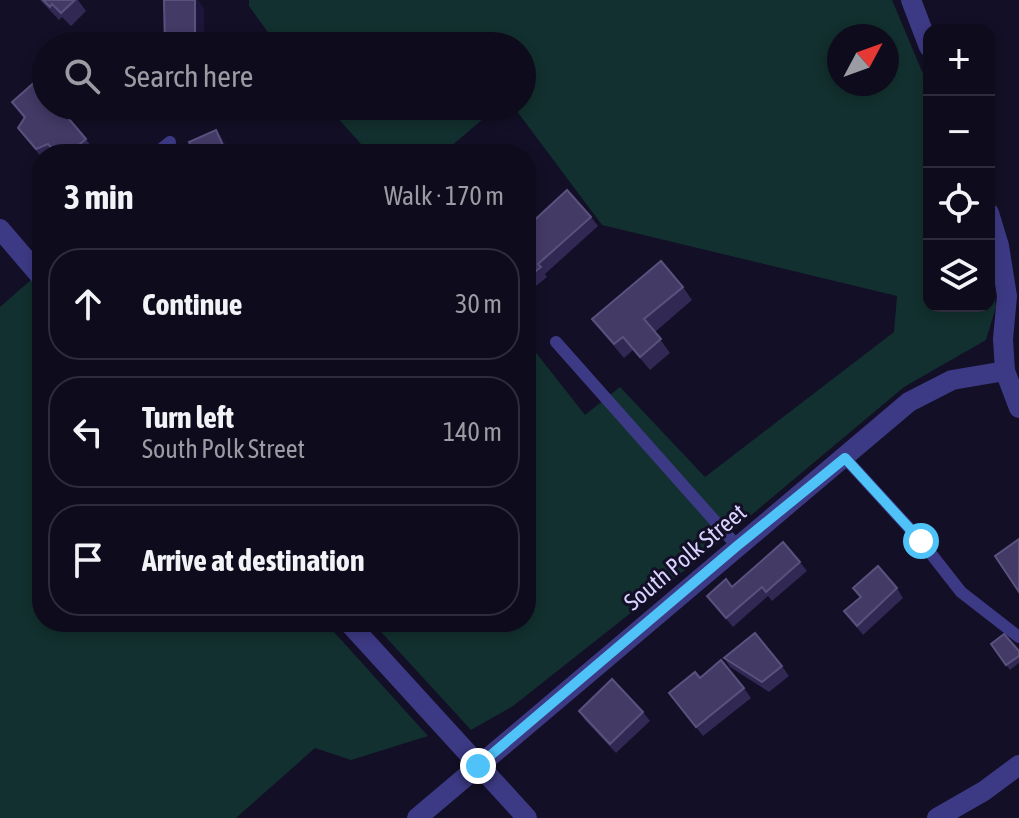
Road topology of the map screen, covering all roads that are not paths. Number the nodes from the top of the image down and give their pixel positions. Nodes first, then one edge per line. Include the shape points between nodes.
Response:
1 (911, 0) edge
2 (923, 31) edge
3 (170, 142) dead end
4 (168, 144) edge
5 (0, 229) edge
6 (995, 233) edge
7 (32, 263) edge
8 (556, 342) dead end
9 (1005, 371) junction
10 (1019, 408) edge
11 (845, 458) junction
12 (737, 546) junction
13 (357, 632) edge
14 (1019, 637) edge
15 (1019, 765) edge
16 (478, 766) junction
17 (417, 818) edge
18 (527, 818) edge
19 (937, 818) edge

1 - 2 street
3 - 4 lane
5 - 7 street
6 - 9 street via 1007,296
8 - 12 lane
9 - 10 street
9 - 11 street, South Polk Street via 952,380 909,402
11 - 12 street, South Polk Street
11 - 14 lane via 961,592
12 - 16 street, South Polk Street
13 - 16 street
15 - 19 street
16 - 17 street, South Polk Street
16 - 18 street

